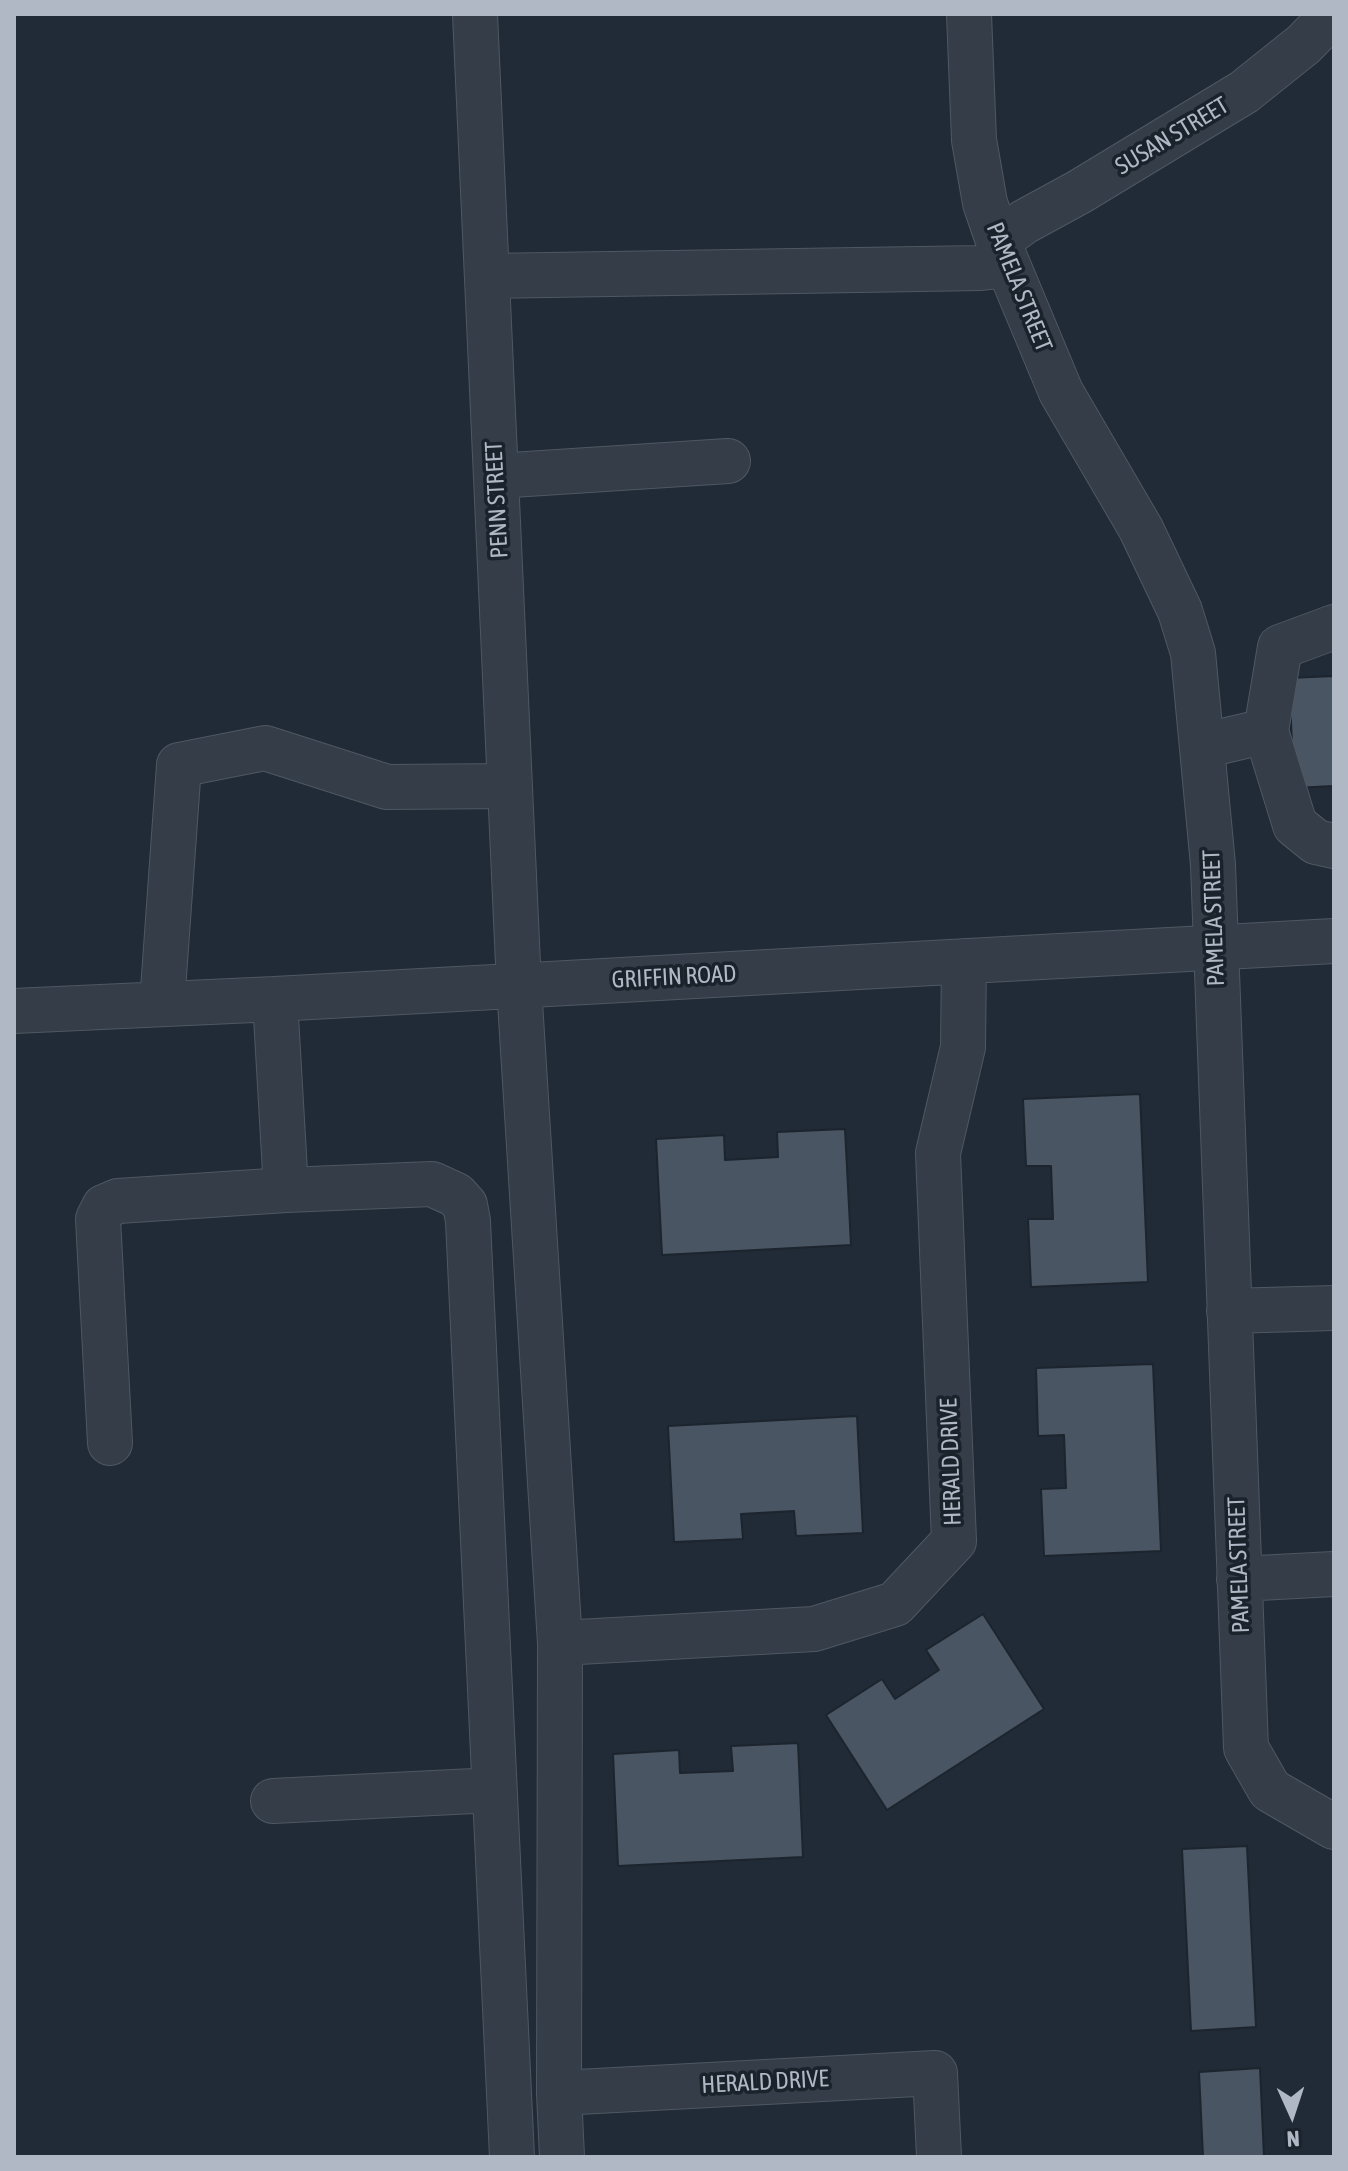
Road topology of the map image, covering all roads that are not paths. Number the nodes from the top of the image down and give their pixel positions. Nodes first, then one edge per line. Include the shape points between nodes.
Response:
1 (475, 14) edge
2 (969, 14) edge
3 (1333, 14) edge
4 (1003, 253) junction
5 (487, 276) junction
6 (728, 461) dead end
7 (496, 476) junction
8 (1334, 627) edge
9 (1266, 731) junction
10 (1202, 746) junction
11 (510, 786) junction
12 (1334, 846) edge
13 (1334, 941) edge
14 (1215, 948) junction
15 (964, 961) junction
16 (519, 986) junction
17 (275, 999) junction
18 (162, 1004) junction
19 (14, 1011) edge
20 (286, 1190) junction
21 (1334, 1308) edge
22 (1229, 1311) junction
23 (110, 1443) dead end
24 (1334, 1574) edge
25 (1239, 1579) junction
26 (560, 1643) junction
27 (494, 1790) junction
28 (273, 1801) dead end
29 (1334, 1827) edge
30 (559, 2093) junction
31 (512, 2157) edge
32 (562, 2157) edge
33 (939, 2157) edge

1 - 5 street, PENN STREET
2 - 4 street, PAMELA STREET via 974,140 985,203
3 - 4 street, SUSAN STREET via 1244,92 1024,222
4 - 5 street via 965,268
4 - 10 street, PAMELA STREET via 1061,392 1141,529 1180,611 1193,653
5 - 7 street, PENN STREET
6 - 7 street
7 - 11 street, PENN STREET
8 - 9 street via 1280,647
9 - 10 street
9 - 12 street via 1295,825 1316,842
10 - 14 street, PAMELA STREET
11 - 16 street, PENN STREET
11 - 18 street via 387,787 265,748 179,765
13 - 14 street, GRIFFIN ROAD
14 - 15 street, GRIFFIN ROAD
14 - 22 street, PAMELA STREET
15 - 16 street, GRIFFIN ROAD
15 - 26 street, HERALD DRIVE via 963,1047 938,1153 954,1541 895,1604 814,1629
16 - 17 street, GRIFFIN ROAD
16 - 26 street
17 - 18 street, GRIFFIN ROAD
17 - 20 street
18 - 19 street, GRIFFIN ROAD
20 - 23 street via 118,1201 104,1207 98,1219
20 - 27 street via 432,1184 465,1205
21 - 22 street
22 - 25 street, PAMELA STREET
24 - 25 street
25 - 29 street, PAMELA STREET via 1246,1748 1270,1790
26 - 30 street
27 - 28 street
27 - 31 street
30 - 32 street
30 - 33 street, HERALD DRIVE via 935,2073

